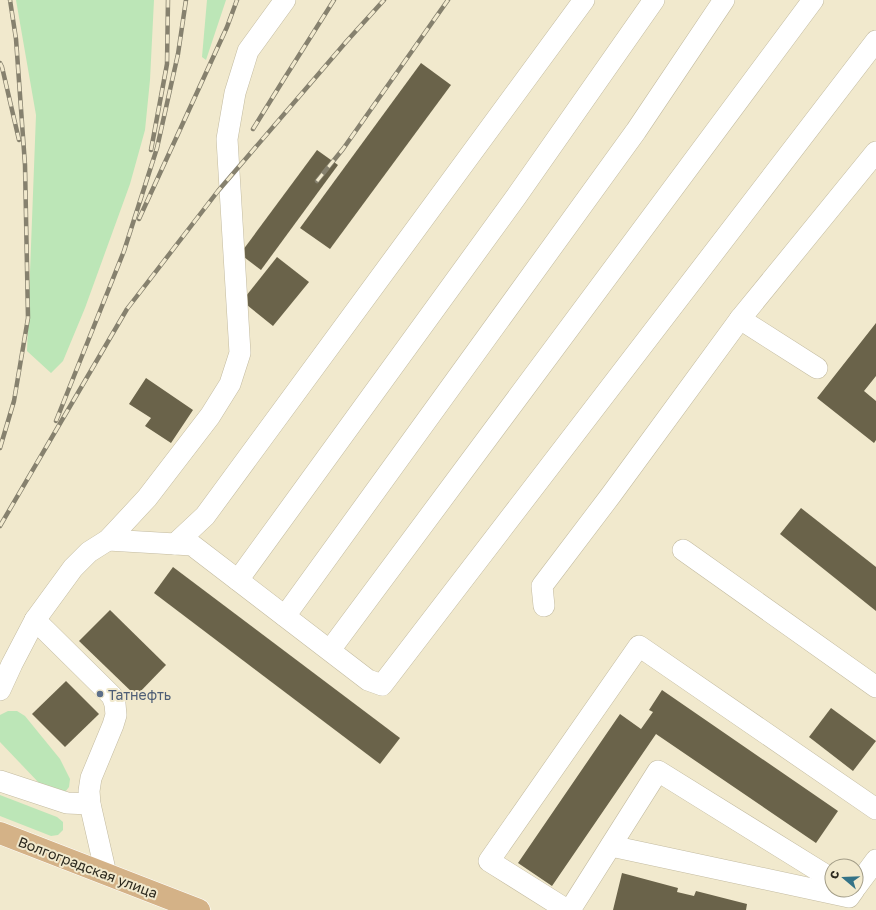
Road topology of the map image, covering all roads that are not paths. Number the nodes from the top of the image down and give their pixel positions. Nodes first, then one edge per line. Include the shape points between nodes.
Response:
1 (285, 0) edge
2 (584, 0) edge
3 (654, 0) edge
4 (724, 0) edge
5 (813, 0) edge
6 (876, 42) edge
7 (876, 152) edge
8 (740, 319) junction
9 (817, 368) dead end
10 (108, 540) junction
11 (175, 544) junction
12 (684, 550) dead end
13 (238, 580) junction
14 (544, 606) dead end
15 (285, 616) junction
16 (35, 620) junction
17 (330, 650) junction
18 (876, 687) edge
19 (0, 690) edge
20 (0, 781) edge
21 (90, 804) junction
22 (876, 809) edge
23 (0, 833) edge
24 (611, 846) junction
25 (876, 860) edge
26 (106, 874) junction
27 (824, 875) edge
28 (864, 878) edge
29 (824, 889) edge
30 (199, 910) edge
31 (569, 910) edge

1 - 10 lane via 248,51 235,93 227,139 240,353 230,384 210,416 147,498
2 - 11 lane via 205,516
3 - 13 lane via 516,197
4 - 15 lane via 636,131
5 - 17 lane
6 - 17 lane via 382,685 368,680
7 - 8 lane
8 - 9 lane
8 - 14 lane via 542,586
10 - 11 lane
10 - 16 lane via 89,552 73,568
11 - 13 lane via 192,545
12 - 18 lane
13 - 15 lane
15 - 17 lane
16 - 19 lane
16 - 21 lane via 112,696 115,704 113,725 91,778
20 - 21 lane via 67,803
21 - 26 lane
22 - 31 lane via 639,646 489,860
23 - 26 main road, Волгоградская улица
24 - 27 lane via 658,771
24 - 29 lane
24 - 31 lane
25 - 28 lane
26 - 30 main road, Волгоградская улица

